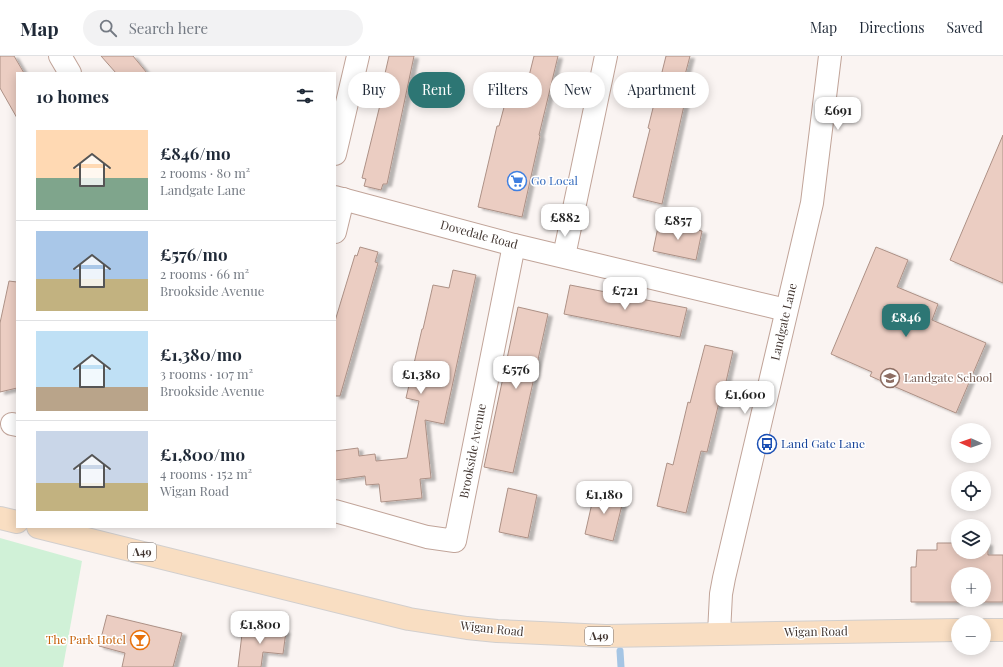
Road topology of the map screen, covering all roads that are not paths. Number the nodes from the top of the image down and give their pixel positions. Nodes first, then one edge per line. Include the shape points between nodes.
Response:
1 (60, 56) edge
2 (358, 56) edge
3 (606, 56) edge
4 (830, 56) edge
5 (69, 72) edge
6 (336, 150) edge
7 (339, 198) edge
8 (336, 224) edge
9 (514, 244) junction
10 (564, 256) junction
11 (786, 310) junction
12 (336, 511) edge
13 (0, 518) edge
14 (16, 522) edge
15 (42, 528) edge
16 (951, 630) edge
17 (991, 630) edge
18 (1003, 630) edge
19 (719, 633) junction

1 - 5 street
2 - 6 street
3 - 10 street
4 - 11 street, Landgate Lane via 812,204
7 - 8 street
7 - 9 street, Dovedale Road
9 - 10 street, Dovedale Road
9 - 12 street, Brookside Avenue via 455,541 427,537
10 - 11 street, Dovedale Road
11 - 19 street, Landgate Lane via 724,578
13 - 14 main road
15 - 19 main road, Wigan Road / A49 via 409,619 467,628 606,636
16 - 19 main road, Wigan Road / A49
17 - 18 main road

